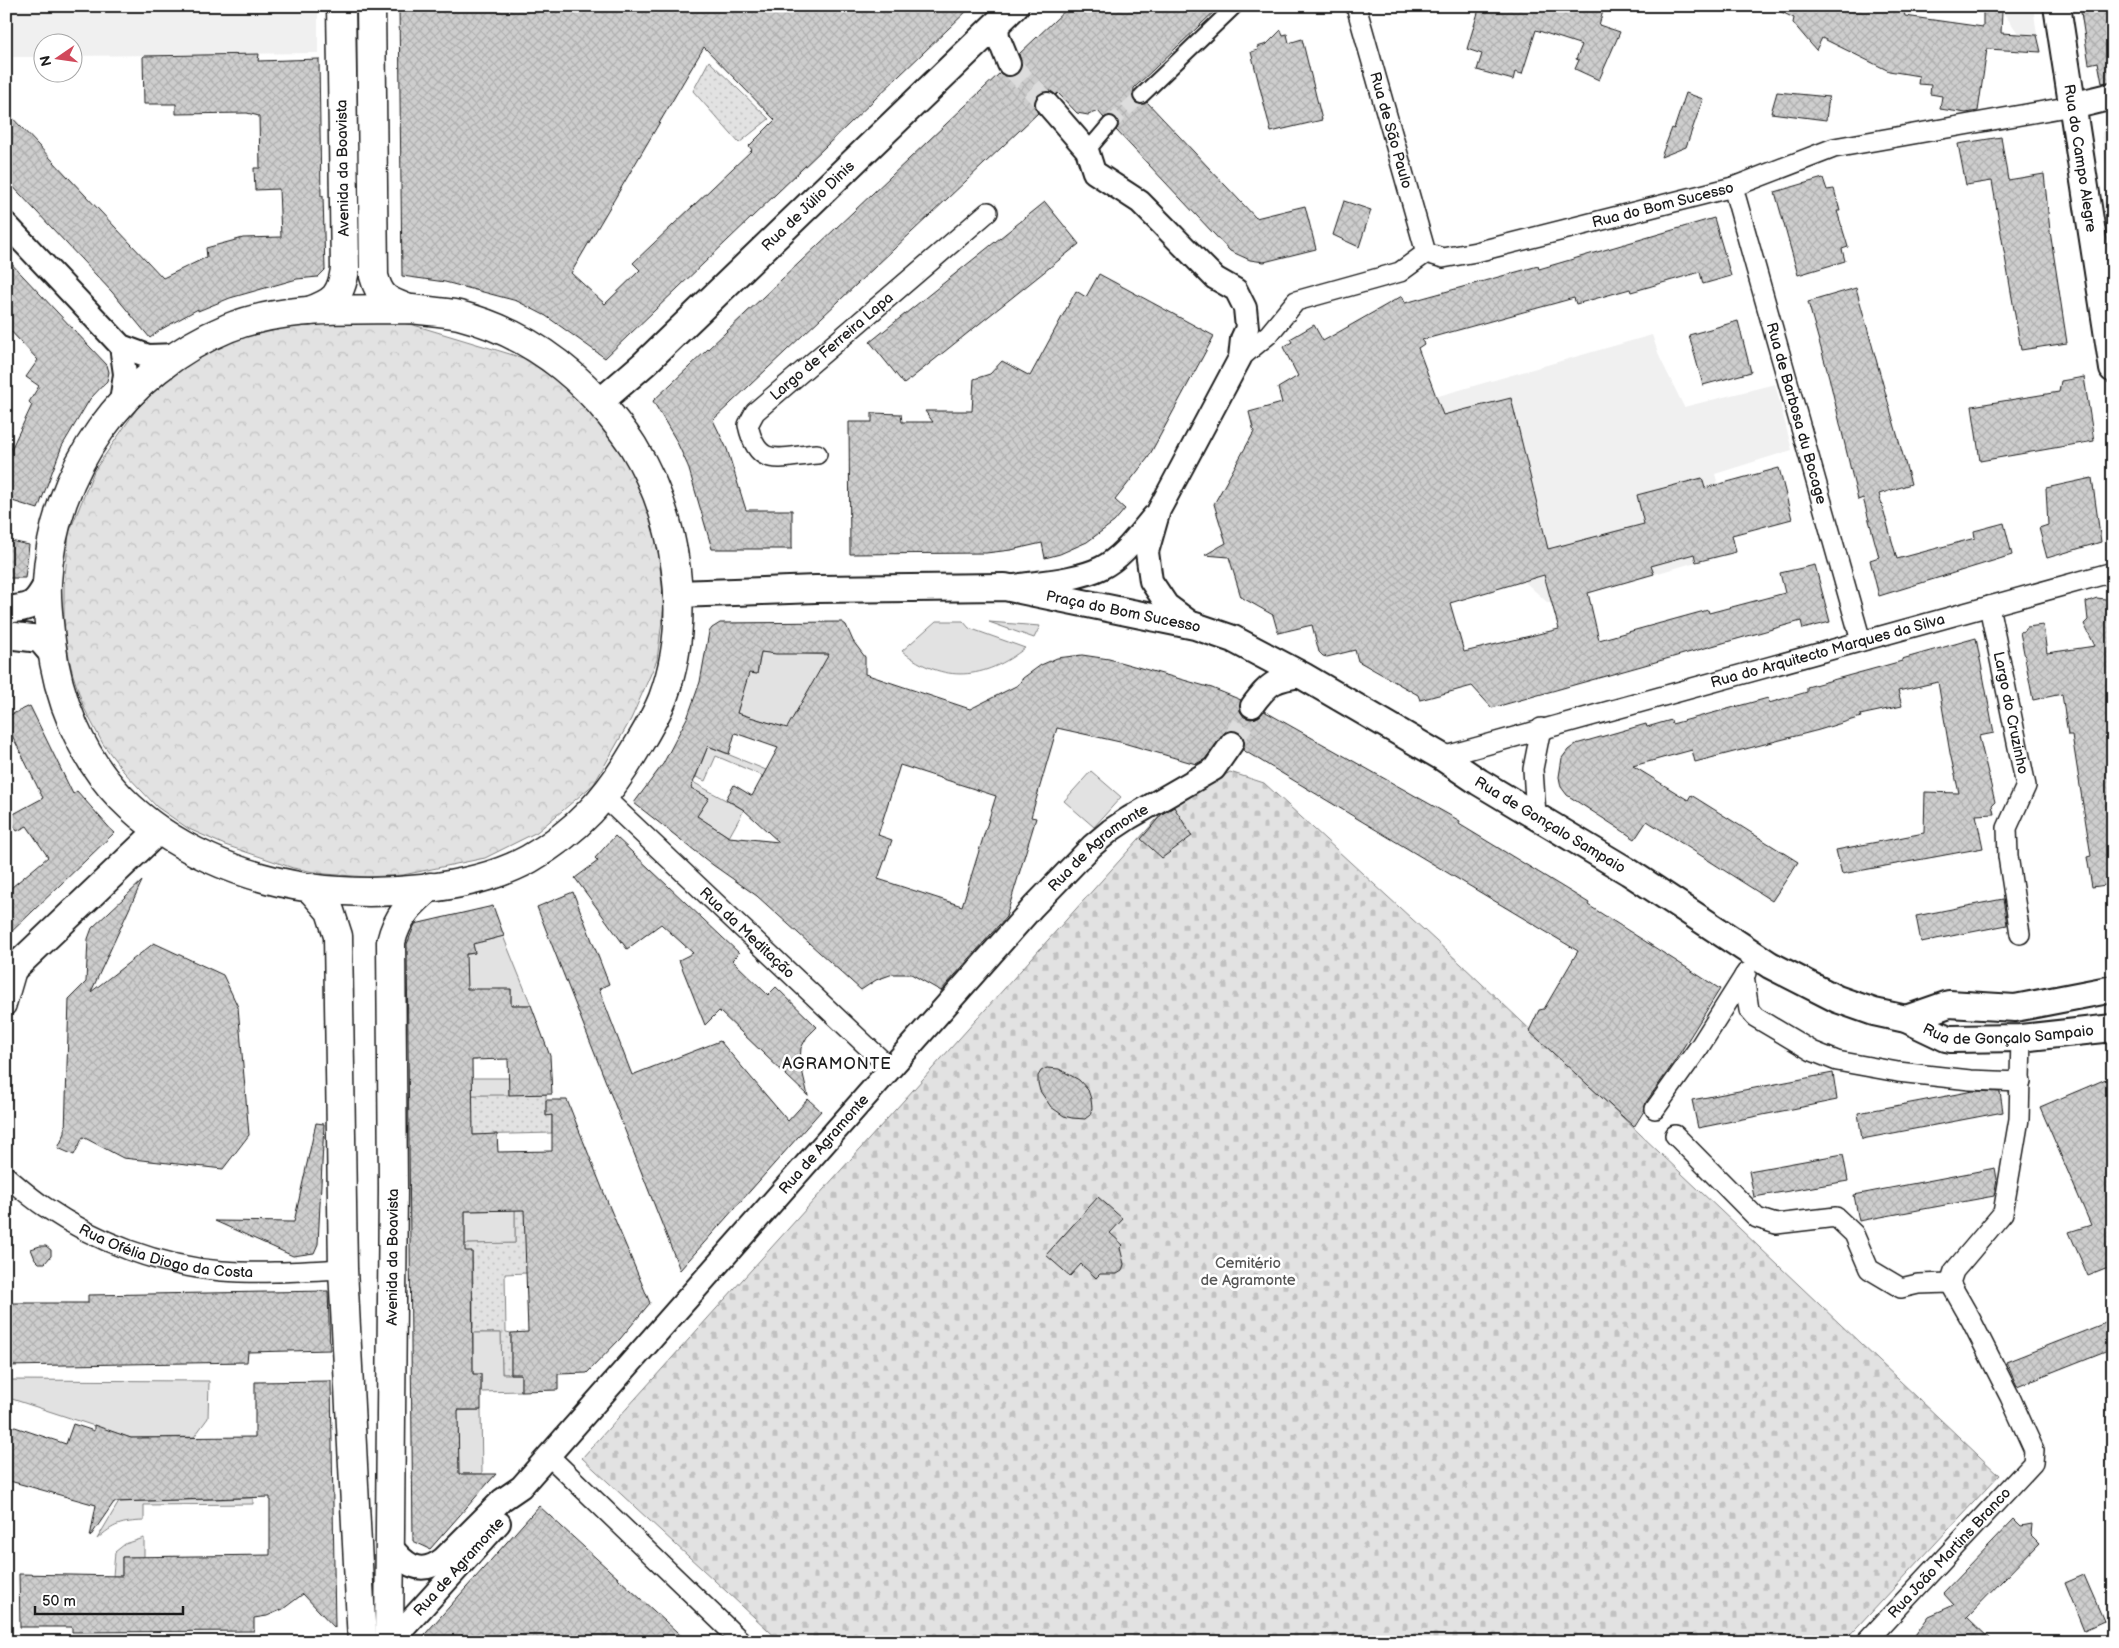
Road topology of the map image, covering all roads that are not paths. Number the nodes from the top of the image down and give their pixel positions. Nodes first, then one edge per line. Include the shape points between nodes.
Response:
1 (340, 6) edge
2 (370, 6) edge
3 (1235, 6) edge
4 (1356, 6) edge
5 (2057, 6) edge
6 (1006, 15) edge
7 (1008, 64) tunnel mouth
8 (1141, 96) tunnel mouth
9 (2113, 96) edge
10 (1047, 104) tunnel mouth
11 (2072, 106) junction
12 (1110, 124) tunnel mouth
13 (1093, 144) dead end
14 (1733, 187) junction
15 (988, 212) dead end
16 (6, 224) edge
17 (1426, 253) junction
18 (411, 309) junction
19 (308, 311) junction
20 (121, 346) junction
21 (178, 355) junction
22 (1240, 358) junction
23 (2113, 370) edge
24 (121, 402) junction
25 (600, 402) junction
26 (817, 454) dead end
27 (1159, 510) junction
28 (2113, 572) edge
29 (47, 584) junction
30 (1005, 587) junction
31 (677, 594) junction
32 (1989, 606) junction
33 (6, 610) edge
34 (1195, 626) junction
35 (6, 635) edge
36 (1861, 641) junction
37 (52, 653) junction
38 (1303, 676) junction
39 (1252, 706) tunnel mouth
40 (1541, 728) junction
41 (1232, 743) tunnel mouth
42 (1442, 757) junction
43 (604, 798) junction
44 (1536, 815) junction
45 (158, 831) junction
46 (430, 887) junction
47 (310, 888) junction
48 (2020, 934) dead end
49 (1750, 966) junction
50 (12, 970) edge
51 (2113, 989) edge
52 (6, 1006) edge
53 (2113, 1011) edge
54 (1906, 1019) junction
55 (2113, 1028) edge
56 (2022, 1038) junction
57 (890, 1068) junction
58 (2021, 1082) junction
59 (1655, 1109) dead end
60 (1675, 1135) dead end
61 (6, 1176) edge
62 (343, 1269) junction
63 (1950, 1282) junction
64 (548, 1456) junction
65 (521, 1487) junction
66 (389, 1544) junction
67 (443, 1559) junction
68 (390, 1635) edge
69 (363, 1642) edge
70 (742, 1642) edge
71 (1866, 1642) edge

1 - 19 main road, Avenida da Boavista via 345,269 337,296
2 - 18 main road, Avenida da Boavista via 374,276 383,297
3 - 8 street
4 - 17 street, Rua de São Paulo
5 - 11 main road, Rua do Campo Alegre
6 - 7 street via 998,37
6 - 25 main road, Rua de Júlio Dinis via 644,364
9 - 11 main road, Rua do Bom Sucesso
10 - 22 street via 1087,150 1094,172 1140,202 1215,278 1236,290 1245,308 1247,328
11 - 14 street, Rua do Bom Sucesso via 1834,148
11 - 23 main road, Rua do Campo Alegre
12 - 13 street
14 - 17 street, Rua do Bom Sucesso via 1476,252 1444,258
14 - 36 street, Rua de Barbosa du Bocage
15 - 26 street, Largo de Ferreira Lapa via 755,412 748,425 751,439 756,450 767,458
16 - 20 street
17 - 22 street via 1400,272 1296,301 1269,334
18 - 19 main road
18 - 25 main road via 454,314 503,330 534,345 569,371
19 - 21 main road via 233,326
20 - 21 street via 148,356
20 - 24 street via 125,374
21 - 24 main road
22 - 27 street, Praça do Bom Sucesso
24 - 29 main road via 96,433 67,490 51,544
25 - 31 main road via 631,441 657,494 673,551
27 - 30 street, Praça do Bom Sucesso via 1122,552 1101,568 1082,575
27 - 34 street, Praça do Bom Sucesso via 1146,552 1151,581 1167,605
28 - 32 street, Rua do Arquitecto Marques da Silva
29 - 33 main road via 37,601 28,608
29 - 37 main road
30 - 31 main road, Praça do Bom Sucesso
30 - 34 main road, Praça do Bom Sucesso
31 - 43 main road via 677,643 662,700 650,727
32 - 36 street, Rua do Arquitecto Marques da Silva
32 - 48 street, Largo do Cruzinho via 2026,786 2007,828
34 - 38 main road, Rua de Gonçalo Sampaio via 1233,638
35 - 37 main road via 40,638
36 - 40 street, Rua do Arquitecto Marques da Silva
37 - 45 main road via 57,681 90,756 121,798
38 - 39 street via 1270,685
38 - 42 main road, Rua de Gonçalo Sampaio
40 - 42 street, Rua do Arquitecto Marques da Silva
40 - 44 street via 1533,769
41 - 57 street, Rua de Agramonte via 1214,770 1129,818 1092,846 1033,907
42 - 44 main road, Rua de Gonçalo Sampaio
43 - 46 main road via 569,833 526,860 480,879
43 - 57 street, Rua da Meditação
44 - 49 main road, Rua de Gonçalo Sampaio via 1629,872
45 - 47 main road via 213,860 242,871
45 - 50 main road
46 - 47 main road via 390,892
46 - 66 main road, Avenida da Boavista via 406,908 391,942 392,1451
47 - 62 main road via 330,911 338,936
49 - 54 main road, Rua de Gonçalo Sampaio via 1874,1012
49 - 58 street via 1749,1010 1755,1017 1837,1061 1907,1073
49 - 59 street via 1700,1046
50 - 52 street
51 - 54 main road, Rua de Gonçalo Sampaio via 2015,1008 1949,1004
53 - 54 main road via 2017,1023
54 - 56 main road, Rua de Gonçalo Sampaio via 1946,1038
55 - 56 main road, Rua de Gonçalo Sampaio
56 - 58 street
57 - 64 street, Rua de Agramonte
58 - 63 street via 2019,1119 2003,1213 1954,1270
60 - 63 street via 1757,1218 1776,1224 1836,1217 1854,1234 1869,1269 1901,1288
61 - 62 street, Rua Ofélia Diogo da Costa via 45,1207 89,1232 141,1255 221,1271
62 - 69 main road
63 - 71 street, Rua João Martins Branco via 2010,1397 2034,1450 2032,1463
64 - 65 street, Rua de Agramonte
64 - 70 street
65 - 67 street, Rua de Agramonte via 502,1500
65 - 68 street, Rua de Agramonte via 512,1510
66 - 67 street, Rua de Agramonte via 399,1557 423,1569
66 - 68 main road, Avenida da Boavista
67 - 68 street, Rua de Agramonte
68 - 69 street, Rua de Agramonte via 377,1634

